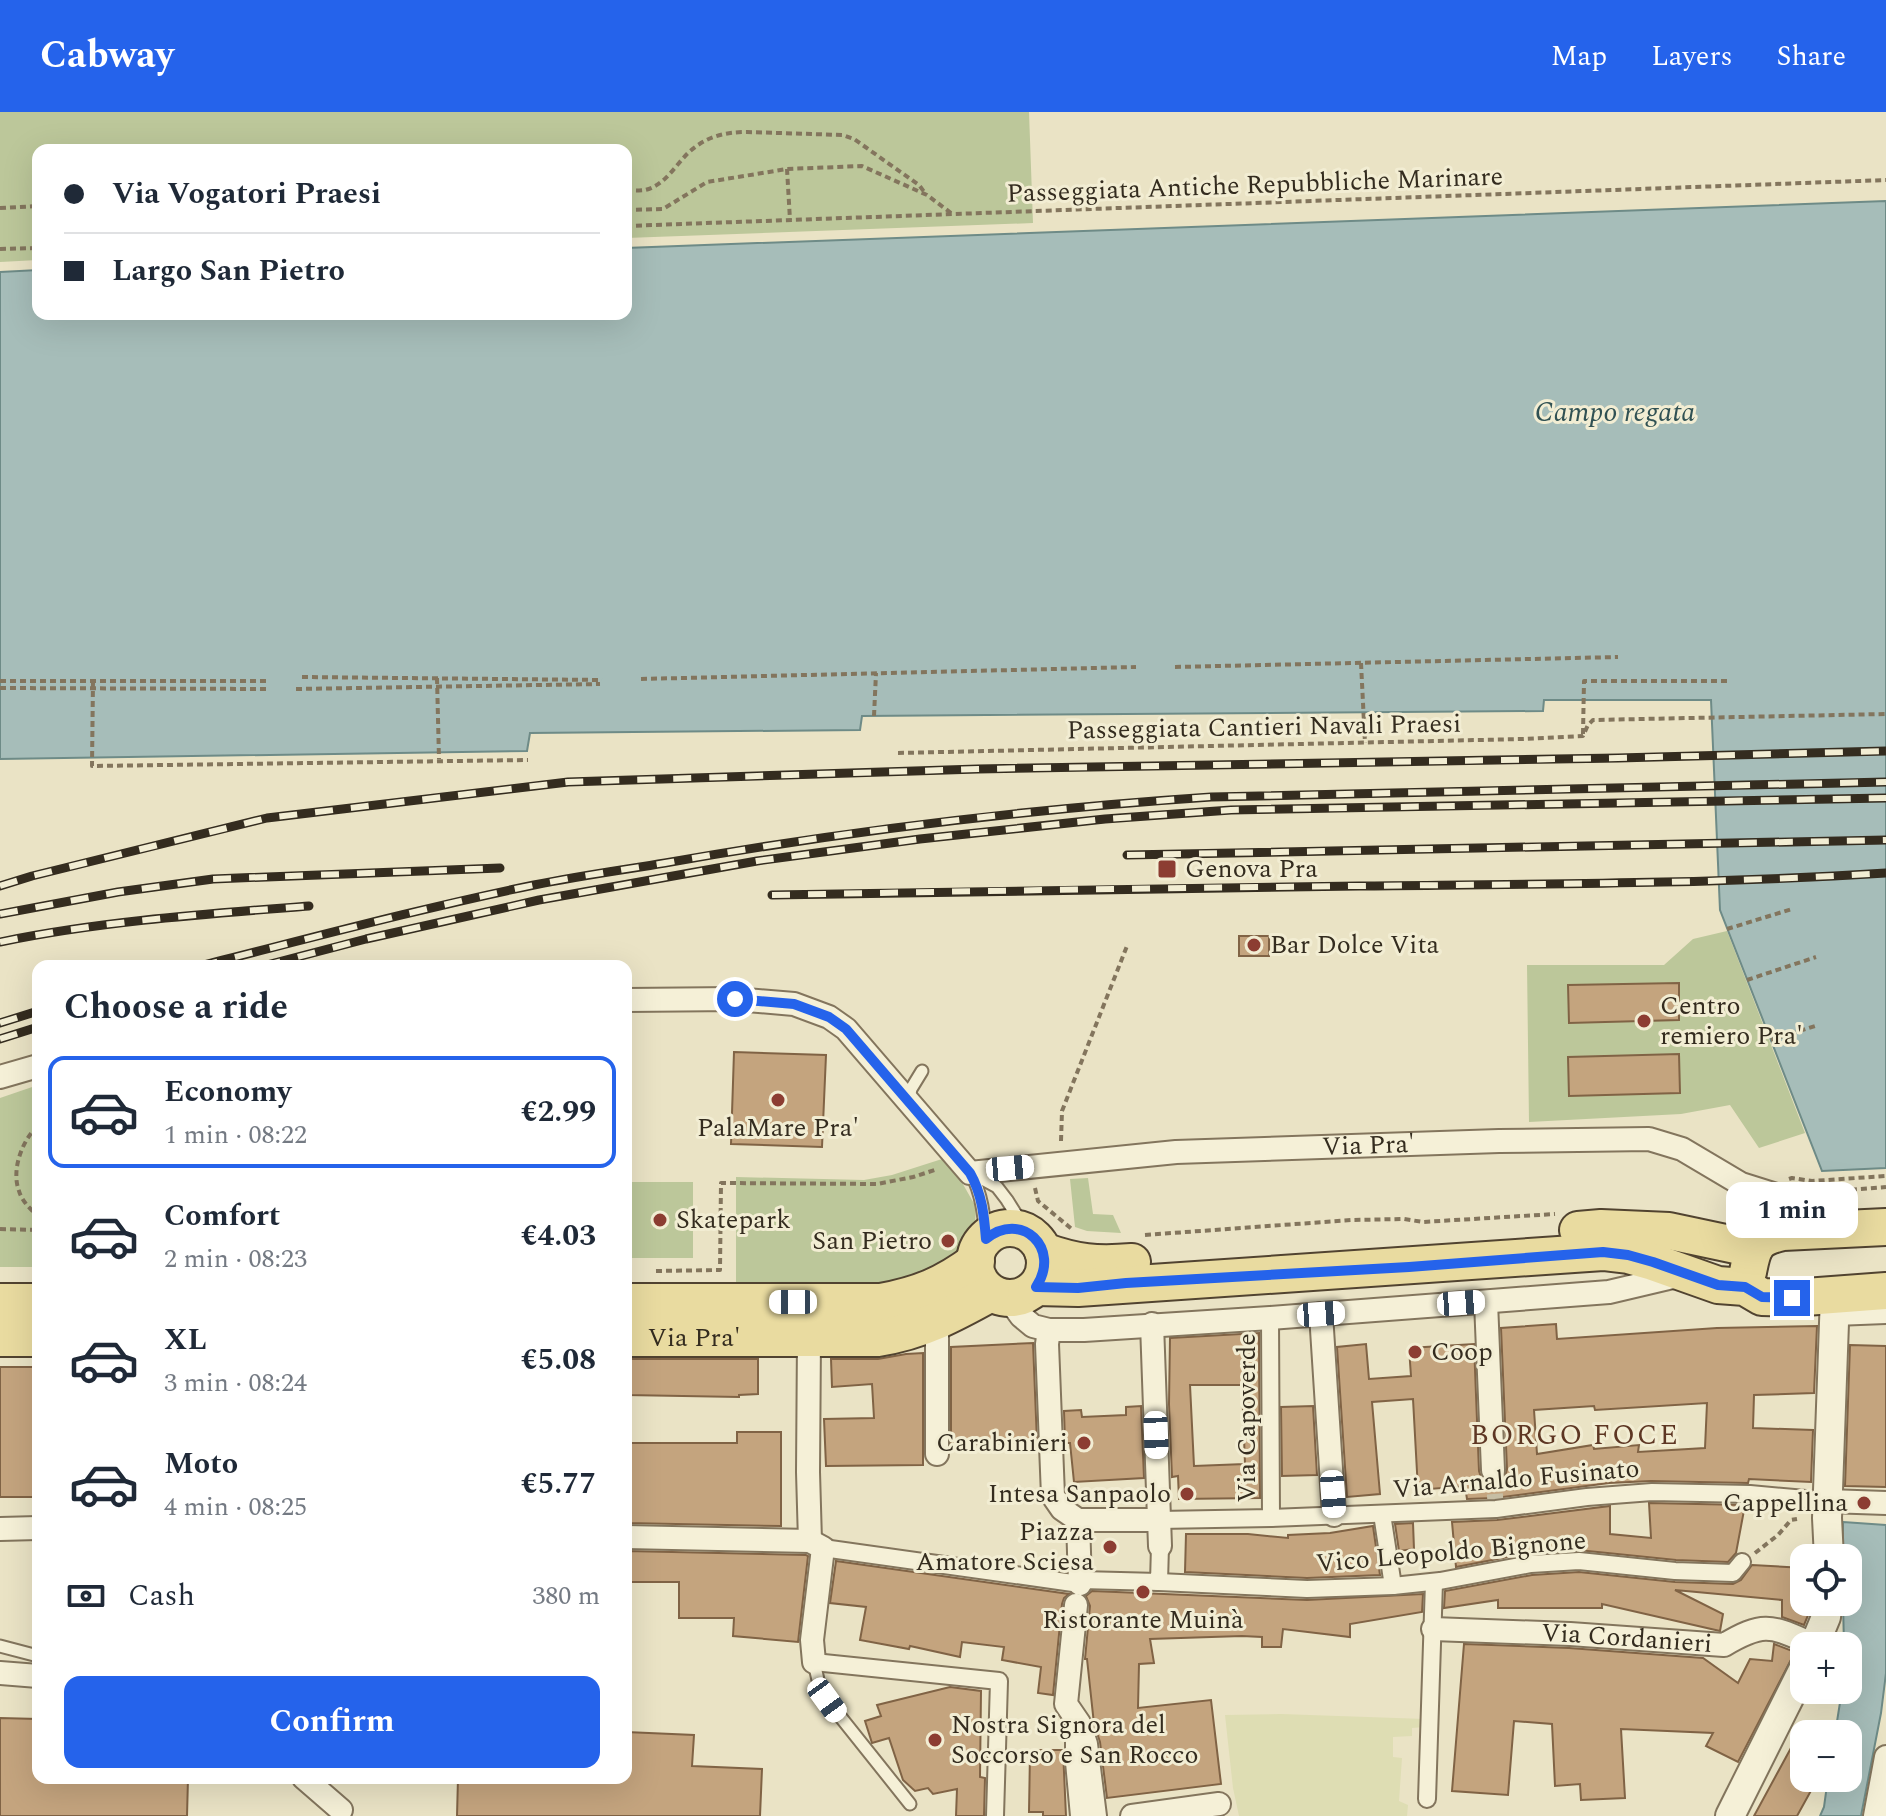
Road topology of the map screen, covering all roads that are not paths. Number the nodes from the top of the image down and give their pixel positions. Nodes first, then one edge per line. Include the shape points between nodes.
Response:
1 (632, 1000) edge
2 (32, 1068) edge
3 (922, 1071) dead end
4 (0, 1077) edge
5 (908, 1102) junction
6 (964, 1165) junction
7 (1757, 1190) junction
8 (1886, 1227) edge
9 (1811, 1231) junction
10 (1035, 1242) junction
11 (1760, 1242) junction
12 (1685, 1273) junction
13 (998, 1275) junction
14 (634, 1286) edge
15 (1745, 1287) junction
16 (1886, 1291) edge
17 (0, 1302) edge
18 (32, 1302) edge
19 (1486, 1302) junction
20 (1835, 1306) junction
21 (1321, 1314) junction
22 (1886, 1315) edge
23 (1270, 1318) junction
24 (937, 1322) junction
25 (1152, 1324) junction
26 (1049, 1330) junction
27 (0, 1338) edge
28 (32, 1338) edge
29 (632, 1338) edge
30 (809, 1338) junction
31 (937, 1454) dead end
32 (1493, 1470) tunnel mouth
33 (1886, 1503) edge
34 (1159, 1510) junction
35 (1828, 1510) junction
36 (1382, 1514) junction
37 (1334, 1515) junction
38 (1271, 1518) junction
39 (1078, 1520) junction
40 (32, 1528) edge
41 (0, 1529) edge
42 (632, 1537) edge
43 (816, 1544) junction
44 (1829, 1544) edge
45 (1160, 1546) joint
46 (1742, 1562) road end
47 (1159, 1582) junction
48 (1434, 1582) junction
49 (1393, 1586) junction
50 (1079, 1589) junction
51 (1433, 1629) junction
52 (1790, 1637) edge
53 (0, 1646) edge
54 (32, 1654) edge
55 (814, 1662) junction
56 (0, 1673) edge
57 (32, 1676) edge
58 (1790, 1695) edge
59 (1074, 1716) junction
60 (1886, 1757) edge
61 (310, 1784) edge
62 (1427, 1799) dead end
63 (910, 1804) dead end
64 (1219, 1804) dead end
65 (341, 1814) edge
66 (995, 1816) edge
67 (1079, 1816) edge
68 (1095, 1816) edge
69 (1132, 1816) edge
70 (1730, 1816) edge
71 (1875, 1816) edge

1 - 5 street via 794,1004 846,1029
2 - 4 street
3 - 5 lane
5 - 6 street
6 - 7 street, Via Pra' via 1062,1164 1176,1152 1649,1139 1682,1149
6 - 10 lane via 997,1187
6 - 13 lane via 978,1188
7 - 9 street, Via Pra' via 1776,1195
7 - 11 street via 1766,1203
8 - 9 main road
9 - 11 main road via 1783,1232
10 - 11 main road via 1063,1258 1109,1264 1601,1228
10 - 13 main road via 1045,1270
10 - 13 main road via 1010,1228 993,1233
11 - 15 main road
12 - 13 main road, Via Pra' via 1603,1252 1078,1288
12 - 15 main road, Via Pra' via 1718,1285
12 - 19 street via 1609,1292
13 - 14 main road, Via Pra' via 949,1280 910,1297 881,1302
13 - 24 main road, Via Pra'
13 - 26 street via 1021,1316
15 - 20 main road, Via Pra' via 1762,1297
16 - 20 main road, Via Pra'
17 - 18 main road
19 - 21 street
19 - 32 street
20 - 22 street
20 - 35 street
21 - 23 street
21 - 37 street
23 - 25 street
23 - 38 street, Via Capoverde
24 - 30 main road, Via Pra' via 878,1338
24 - 31 street
25 - 26 street
25 - 34 street
26 - 39 street via 1053,1496
27 - 28 main road
29 - 30 main road, Via Pra'
30 - 43 street via 808,1472
33 - 35 street
34 - 38 street, Via Arnaldo Fusinato
34 - 39 street
34 - 45 street
35 - 36 street, Via Arnaldo Fusinato via 1750,1494 1652,1492 1496,1509
35 - 44 street
36 - 37 street, Via Arnaldo Fusinato
36 - 49 street
37 - 38 street, Via Arnaldo Fusinato
39 - 50 street
40 - 41 street
42 - 43 street
43 - 50 street
43 - 55 street
45 - 47 street
46 - 48 street, Vico Leopoldo Bignone via 1733,1573 1579,1561 1531,1564
47 - 49 street, Vico Leopoldo Bignone via 1307,1589
47 - 50 street
48 - 49 street, Vico Leopoldo Bignone
48 - 51 street
50 - 59 street via 1066,1704
51 - 52 street, Via Cordanieri via 1724,1645 1762,1627
51 - 62 street
53 - 54 lane
55 - 63 lane via 827,1700
55 - 66 street via 999,1681
56 - 57 street
58 - 70 street
59 - 67 street
59 - 68 street via 1086,1744
60 - 71 street
61 - 65 street
64 - 69 street

